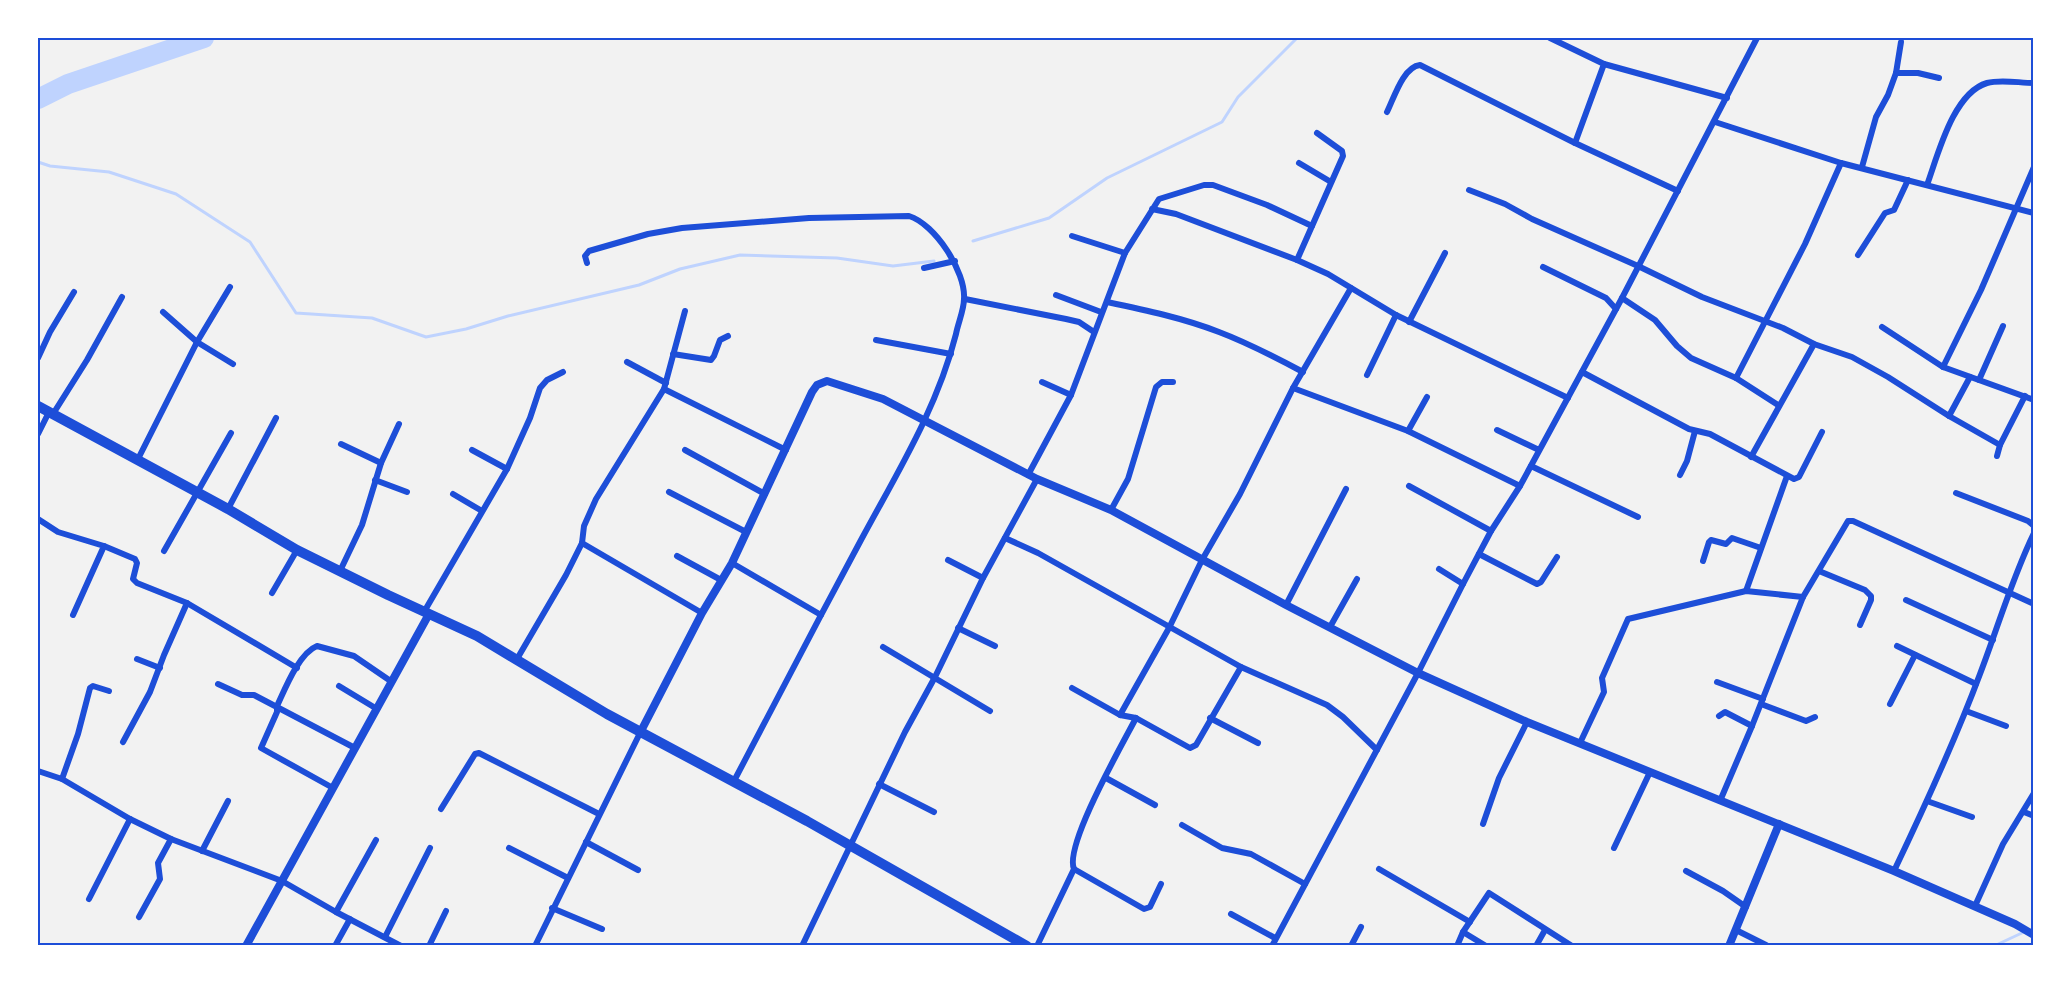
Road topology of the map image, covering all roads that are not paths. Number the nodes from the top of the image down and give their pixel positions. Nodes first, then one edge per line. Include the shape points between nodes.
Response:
1 (1550, 38) edge
2 (1757, 38) edge
3 (1901, 42) dead end
4 (1604, 64) junction
5 (1896, 73) junction
6 (1939, 78) dead end
7 (2034, 83) edge
8 (1727, 98) junction
9 (1387, 112) dead end
10 (1715, 122) junction
11 (1317, 133) dead end
12 (1575, 144) junction
13 (1299, 163) dead end
14 (1841, 163) junction
15 (1862, 167) junction
16 (2034, 167) edge
17 (1908, 180) junction
18 (1331, 182) junction
19 (1927, 185) junction
20 (1469, 190) dead end
21 (1678, 191) junction
22 (2015, 207) junction
23 (1152, 209) junction
24 (2034, 213) edge
25 (1312, 226) junction
26 (1072, 236) dead end
27 (1125, 253) junction
28 (1445, 254) dead end
29 (1858, 255) dead end
30 (1297, 260) junction
31 (955, 261) junction
32 (587, 263) dead end
33 (1638, 266) junction
34 (1544, 267) dead end
35 (924, 268) dead end
36 (230, 287) dead end
37 (1351, 288) junction
38 (74, 292) dead end
39 (1056, 295) dead end
40 (122, 297) dead end
41 (1622, 298) junction
42 (964, 299) junction
43 (1107, 302) junction
44 (1616, 309) junction
45 (686, 311) dead end
46 (163, 312) dead end
47 (1101, 312) junction
48 (1396, 315) junction
49 (1409, 322) junction
50 (1766, 323) junction
51 (2003, 326) dead end
52 (1882, 327) dead end
53 (1094, 332) junction
54 (728, 336) dead end
55 (876, 340) dead end
56 (196, 343) junction
57 (1814, 344) junction
58 (673, 354) junction
59 (951, 354) junction
60 (38, 358) edge
61 (627, 362) dead end
62 (233, 364) dead end
63 (1943, 367) junction
64 (563, 372) dead end
65 (1303, 372) junction
66 (1582, 372) junction
67 (1367, 375) dead end
68 (1970, 376) junction
69 (1736, 378) junction
70 (1979, 380) junction
71 (1042, 382) dead end
72 (1173, 382) dead end
73 (665, 386) junction
74 (1293, 388) junction
75 (1071, 395) junction
76 (2025, 396) junction
77 (1427, 397) dead end
78 (1568, 398) junction
79 (2034, 400) edge
80 (1778, 405) junction
81 (38, 406) edge
82 (51, 413) junction
83 (1949, 416) junction
84 (276, 417) dead end
85 (926, 420) junction
86 (399, 424) dead end
87 (1497, 430) dead end
88 (1408, 431) junction
89 (1695, 431) junction
90 (1822, 432) dead end
91 (38, 434) edge
92 (231, 434) dead end
93 (341, 444) dead end
94 (2000, 445) junction
95 (472, 450) dead end
96 (685, 450) dead end
97 (786, 450) junction
98 (1539, 450) junction
99 (1997, 456) dead end
100 (1750, 457) junction
101 (138, 459) junction
102 (381, 463) junction
103 (1531, 466) junction
104 (507, 469) junction
105 (1028, 475) junction
106 (1680, 475) dead end
107 (1787, 477) junction
108 (1037, 479) junction
109 (375, 480) junction
110 (1409, 486) dead end
111 (1520, 486) junction
112 (1346, 489) dead end
113 (197, 492) junction
114 (406, 492) dead end
115 (669, 492) dead end
116 (1956, 493) dead end
117 (453, 494) dead end
118 (765, 494) junction
119 (228, 509) junction
120 (1111, 510) junction
121 (482, 511) junction
122 (1638, 517) dead end
123 (38, 519) edge
124 (2034, 526) edge
125 (1491, 531) junction
126 (746, 532) junction
127 (2034, 532) edge
128 (1005, 538) junction
129 (582, 543) junction
130 (104, 546) junction
131 (1761, 548) junction
132 (297, 550) junction
133 (164, 551) dead end
134 (1479, 554) junction
135 (677, 556) dead end
136 (1557, 557) dead end
137 (948, 560) dead end
138 (1202, 560) junction
139 (1703, 561) dead end
140 (732, 562) junction
141 (1439, 569) dead end
142 (340, 570) junction
143 (1819, 571) junction
144 (983, 578) junction
145 (1357, 579) dead end
146 (721, 580) junction
147 (1463, 584) junction
148 (1746, 591) junction
149 (272, 593) dead end
150 (2008, 593) junction
151 (1803, 597) junction
152 (1906, 600) dead end
153 (187, 603) junction
154 (2034, 604) edge
155 (1286, 605) junction
156 (427, 613) junction
157 (702, 614) junction
158 (73, 615) dead end
159 (821, 615) junction
160 (1860, 625) dead end
161 (1330, 627) junction
162 (958, 628) junction
163 (1169, 628) junction
164 (1993, 640) junction
165 (995, 646) dead end
166 (1897, 646) dead end
167 (884, 647) dead end
168 (1915, 654) junction
169 (137, 659) dead end
170 (518, 659) junction
171 (1241, 667) junction
172 (160, 668) junction
173 (297, 668) junction
174 (1418, 673) junction
175 (935, 678) junction
176 (392, 682) junction
177 (1718, 682) dead end
178 (218, 684) dead end
179 (1976, 684) junction
180 (339, 686) dead end
181 (1072, 688) dead end
182 (109, 691) dead end
183 (1762, 701) junction
184 (1890, 704) dead end
185 (277, 706) junction
186 (377, 709) junction
187 (990, 711) dead end
188 (1966, 711) junction
189 (1120, 714) junction
190 (1719, 716) dead end
191 (1815, 717) dead end
192 (1136, 718) junction
193 (1210, 718) junction
194 (1527, 722) junction
195 (1752, 726) junction
196 (2006, 726) dead end
197 (640, 732) junction
198 (123, 742) dead end
199 (1580, 743) junction
200 (1258, 744) dead end
201 (355, 748) junction
202 (1377, 750) junction
203 (38, 771) edge
204 (1650, 772) junction
205 (62, 778) junction
206 (1106, 778) junction
207 (734, 781) junction
208 (879, 784) junction
209 (333, 788) junction
210 (2034, 793) edge
211 (228, 801) dead end
212 (1720, 801) junction
213 (1927, 801) junction
214 (1155, 806) dead end
215 (441, 809) dead end
216 (934, 812) dead end
217 (2024, 812) junction
218 (599, 814) junction
219 (2034, 816) edge
220 (1972, 817) dead end
221 (130, 819) junction
222 (1483, 824) dead end
223 (1779, 824) junction
224 (1182, 825) dead end
225 (171, 839) junction
226 (376, 840) dead end
227 (586, 842) junction
228 (850, 846) junction
229 (430, 848) dead end
230 (509, 848) dead end
231 (1614, 848) dead end
232 (202, 851) junction
233 (1074, 869) junction
234 (1379, 869) dead end
235 (638, 870) dead end
236 (1686, 871) dead end
237 (1894, 871) junction
238 (568, 878) junction
239 (282, 881) junction
240 (1305, 884) junction
241 (1161, 885) dead end
242 (89, 899) dead end
243 (1975, 906) junction
244 (1746, 907) junction
245 (552, 908) junction
246 (446, 910) dead end
247 (336, 912) junction
248 (1231, 914) dead end
249 (140, 917) dead end
250 (350, 919) junction
251 (1470, 922) junction
252 (1361, 927) dead end
253 (602, 929) dead end
254 (1545, 930) junction
255 (1736, 930) junction
256 (1463, 932) junction
257 (2034, 934) edge
258 (385, 937) junction
259 (1275, 938) junction
260 (246, 945) edge
261 (335, 945) edge
262 (401, 945) edge
263 (429, 945) edge
264 (535, 945) edge
265 (802, 945) edge
266 (1027, 945) edge
267 (1037, 945) edge
268 (1272, 945) edge
269 (1351, 945) edge
270 (1457, 945) edge
271 (1486, 945) edge
272 (1536, 945) edge
273 (1572, 945) edge
274 (1729, 945) edge
275 (1766, 945) edge

1 - 4 street
2 - 8 street
3 - 5 street
4 - 8 street
4 - 12 street
5 - 6 street
5 - 15 street via 1876,117
7 - 19 street via 1992,82 1970,94 1955,112
8 - 10 street
9 - 12 street via 1409,70 1420,65
10 - 14 street
10 - 21 street
11 - 18 street via 1343,154
12 - 21 street
13 - 18 street
14 - 15 street
14 - 50 street
15 - 17 street
16 - 22 street
17 - 19 street
17 - 29 street via 1894,210 1885,213
18 - 25 street
19 - 22 street
20 - 33 street
21 - 33 street
22 - 24 street
22 - 63 street via 1981,290
23 - 25 street via 1166,195 1213,185
23 - 27 street
23 - 30 street via 1176,214
25 - 30 street
26 - 27 street
27 - 43 street
28 - 49 street
30 - 37 street
31 - 32 street via 930,231 909,216 762,220 682,228 589,251 585,256
31 - 35 street
31 - 42 street via 962,277
33 - 41 street
33 - 50 street
34 - 44 street via 1606,298
36 - 56 street
37 - 48 street
37 - 65 street
38 - 60 street
39 - 47 street
40 - 82 street via 87,360
41 - 44 street
41 - 69 street via 1648,314 1691,358
42 - 53 street via 1079,322
42 - 59 street
43 - 47 street
43 - 65 street via 1173,316 1220,332
44 - 66 street
45 - 58 street
46 - 56 street
47 - 53 street
48 - 49 street
48 - 67 street
49 - 78 street
50 - 57 street
50 - 69 street
51 - 70 street
52 - 63 street
53 - 75 street
54 - 58 street via 720,340 711,360
55 - 59 street
56 - 62 street
56 - 101 street
57 - 80 street
57 - 83 street via 1852,357
58 - 73 street
59 - 85 street
61 - 73 street
63 - 68 street
64 - 104 street via 540,388
65 - 74 street
66 - 78 street
66 - 89 street
68 - 70 street
68 - 83 street
69 - 80 street
70 - 76 street
71 - 75 street
72 - 120 street via 1162,382 1156,387 1128,479
73 - 97 street
73 - 129 street via 596,499 584,526
74 - 88 street
74 - 138 street
75 - 105 street
76 - 79 street
76 - 94 street
77 - 88 street
78 - 98 street
80 - 100 street
81 - 82 highway
82 - 91 street
82 - 101 highway
83 - 94 street
84 - 119 street
85 - 97 street via 883,399 822,381 812,392
85 - 105 street
85 - 159 street
86 - 102 street
87 - 98 street
88 - 111 street
89 - 100 street via 1710,434
89 - 106 street
90 - 107 street via 1799,477
92 - 113 street
93 - 102 street
94 - 99 street
95 - 104 street
96 - 118 street
97 - 118 street
98 - 103 street
100 - 107 street
101 - 113 highway
102 - 109 street
103 - 111 street
103 - 122 street
104 - 121 street
105 - 108 street
107 - 131 street
108 - 120 street
108 - 128 street
109 - 114 street
109 - 142 street via 362,525
110 - 125 street
111 - 125 street
112 - 155 street
113 - 119 highway
113 - 133 street
115 - 126 street
116 - 124 street
117 - 121 street
118 - 126 street
119 - 132 highway
120 - 138 street
121 - 156 street
123 - 130 street via 58,532
125 - 134 street
126 - 140 street
127 - 150 street
128 - 144 street
128 - 163 street
129 - 157 street
129 - 170 street
130 - 153 street via 136,561 136,584
130 - 158 street
131 - 139 street via 1732,538 1726,544 1712,540
131 - 148 street
132 - 142 highway
132 - 149 street
134 - 136 street via 1535,584 1540,584
134 - 147 street
135 - 146 street
137 - 144 street
138 - 155 street
138 - 163 street
140 - 146 street
140 - 159 street
141 - 147 street
142 - 156 highway
143 - 150 street via 1850,521
143 - 151 street
143 - 160 street via 1869,594 1871,600
144 - 162 street
145 - 161 street
146 - 157 street
147 - 174 street
148 - 151 street
148 - 199 street via 1628,619 1602,678 1604,692
150 - 154 street
150 - 164 street
151 - 183 street
152 - 164 street
153 - 172 street
153 - 173 street
155 - 161 street
156 - 170 highway
156 - 176 street
157 - 197 street
159 - 207 street
161 - 174 street
162 - 165 street
162 - 175 street
163 - 171 street
163 - 189 street
164 - 179 street
166 - 168 street
167 - 175 street
168 - 179 street
168 - 184 street
169 - 172 street
170 - 197 highway
171 - 193 street
171 - 202 street via 1327,705
172 - 198 street
173 - 176 street via 317,646 354,656
173 - 185 street
174 - 194 street
174 - 202 street
175 - 187 street
175 - 208 street
176 - 186 street
177 - 183 street
178 - 185 street
179 - 188 street
180 - 186 street
181 - 189 street
182 - 205 street via 93,686 90,689
183 - 191 street via 1806,721
183 - 195 street
185 - 201 street
185 - 209 street via 278,712 261,748
186 - 201 street
188 - 196 street
188 - 213 street
189 - 192 street
190 - 195 street via 1725,712
192 - 193 street via 1190,748 1196,745
192 - 206 street
193 - 200 street
194 - 199 street
194 - 222 street
195 - 212 street
197 - 207 highway
197 - 218 street
199 - 204 street
201 - 209 street
202 - 240 street
203 - 205 street
204 - 212 street
204 - 231 street
205 - 221 street
206 - 214 street
206 - 233 street via 1081,828 1071,862
207 - 228 highway
208 - 216 street
208 - 228 street
209 - 239 street
210 - 217 street
211 - 232 street
212 - 223 street
213 - 220 street
213 - 237 street
215 - 218 street via 475,754 480,753
217 - 219 street
217 - 243 street via 2003,844
218 - 227 street
221 - 225 street
221 - 242 street
223 - 237 street
223 - 244 street
224 - 240 street via 1222,848 1251,854
225 - 232 street
225 - 249 street via 158,863 160,879
226 - 247 street
227 - 235 street
227 - 238 street
228 - 265 street
228 - 266 highway
229 - 258 street
230 - 238 street
232 - 239 street
233 - 241 street via 1146,909
233 - 267 street
234 - 251 street
236 - 244 street
237 - 243 street
238 - 245 street
239 - 247 street
239 - 260 street
240 - 259 street
243 - 257 street
244 - 255 street
245 - 253 street
245 - 264 street
246 - 263 street
247 - 250 street
248 - 259 street
250 - 258 street
250 - 261 street
251 - 254 street via 1489,893
251 - 256 street
252 - 269 street
254 - 272 street
254 - 273 street
255 - 274 street
255 - 275 street
256 - 270 street
256 - 271 street
258 - 262 street
259 - 268 street

